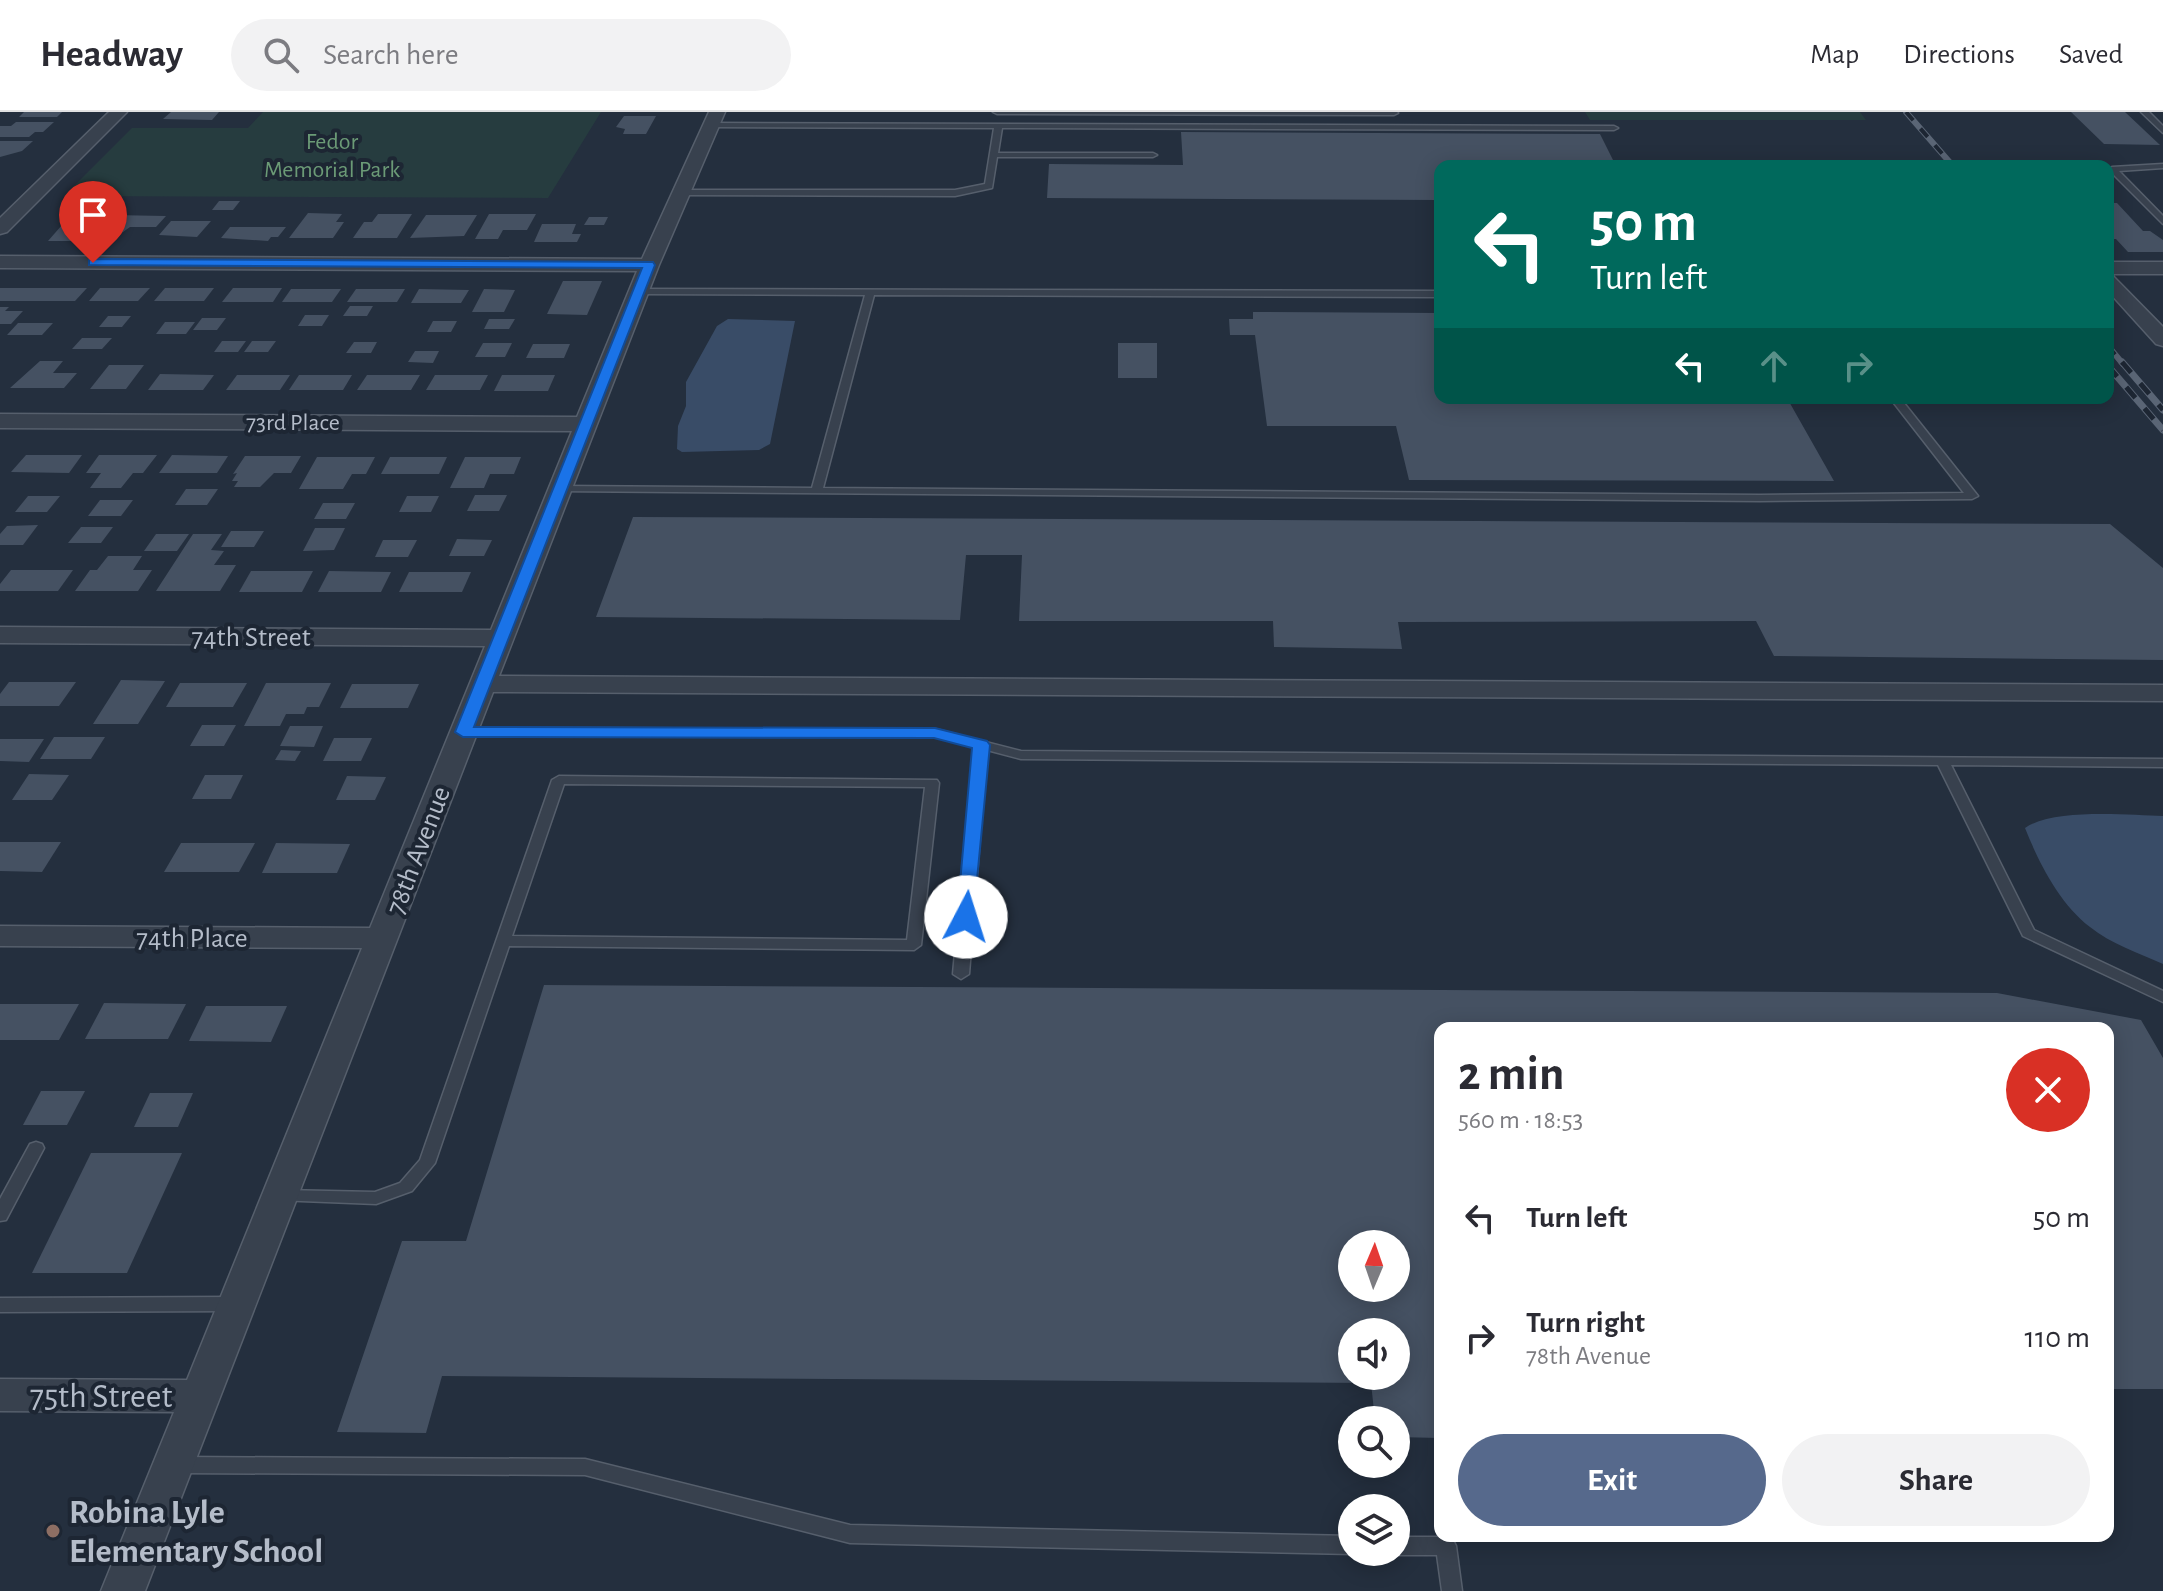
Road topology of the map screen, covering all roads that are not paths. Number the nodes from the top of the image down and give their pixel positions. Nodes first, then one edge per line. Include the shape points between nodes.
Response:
1 (119, 112) edge
2 (997, 112) edge
3 (2145, 112) edge
4 (1394, 113) edge
5 (715, 118) edge
6 (998, 126) junction
7 (1614, 128) dead end
8 (2163, 131) edge
9 (993, 155) junction
10 (1153, 155) dead end
11 (2162, 160) edge
12 (2114, 169) edge
13 (2114, 171) edge
14 (680, 193) junction
15 (2163, 221) edge
16 (0, 228) edge
17 (0, 262) edge
18 (2114, 268) edge
19 (2163, 268) edge
20 (644, 278) junction
21 (2114, 286) edge
22 (870, 292) junction
23 (1434, 294) edge
24 (2163, 340) edge
25 (1900, 404) edge
26 (0, 421) edge
27 (586, 424) junction
28 (560, 489) junction
29 (817, 490) junction
30 (0, 635) edge
31 (502, 638) junction
32 (482, 684) junction
33 (2163, 693) edge
34 (463, 732) junction
35 (981, 745) junction
36 (1942, 761) junction
37 (2163, 763) edge
38 (0, 936) edge
39 (383, 938) junction
40 (502, 941) junction
41 (961, 974) dead end
42 (2163, 997) edge
43 (36, 1148) dead end
44 (282, 1196) junction
45 (0, 1215) edge
46 (239, 1304) junction
47 (0, 1305) edge
48 (0, 1395) edge
49 (201, 1396) junction
50 (174, 1465) junction
51 (1338, 1545) edge
52 (1410, 1546) edge
53 (123, 1591) edge
54 (1452, 1591) edge

1 - 16 street
2 - 4 lane
3 - 8 lane
5 - 6 lane
5 - 14 street, 78th Avenue
6 - 7 lane
6 - 9 lane
9 - 10 lane
9 - 14 lane via 989,186 955,193
11 - 12 lane
13 - 15 lane
14 - 20 street, 78th Avenue
17 - 20 street
18 - 19 street
20 - 22 lane
20 - 27 street, 78th Avenue
21 - 24 street
22 - 23 lane
22 - 29 lane
25 - 29 lane via 1972,496
26 - 27 street, 73rd Place
27 - 28 street, 78th Avenue
28 - 29 lane
28 - 31 street, 78th Avenue
30 - 31 street, 74th Street
31 - 32 street, 78th Avenue
32 - 33 street
32 - 34 street, 78th Avenue
34 - 35 lane via 935,733
34 - 39 street, 78th Avenue
35 - 36 lane via 1021,755
35 - 41 lane
36 - 37 lane
36 - 42 lane via 2028,933
38 - 39 street, 74th Place
39 - 44 street, 78th Avenue
40 - 40 lane via 559,780 932,783 914,945
40 - 44 lane via 427,1163 406,1187 376,1198
43 - 45 lane
44 - 46 street, 78th Avenue
46 - 47 lane
46 - 49 street, 78th Avenue
48 - 49 street, 75th Street
49 - 50 street, 78th Avenue
50 - 51 lane via 585,1467 850,1534
50 - 53 street, 78th Avenue
52 - 54 lane via 1446,1546

